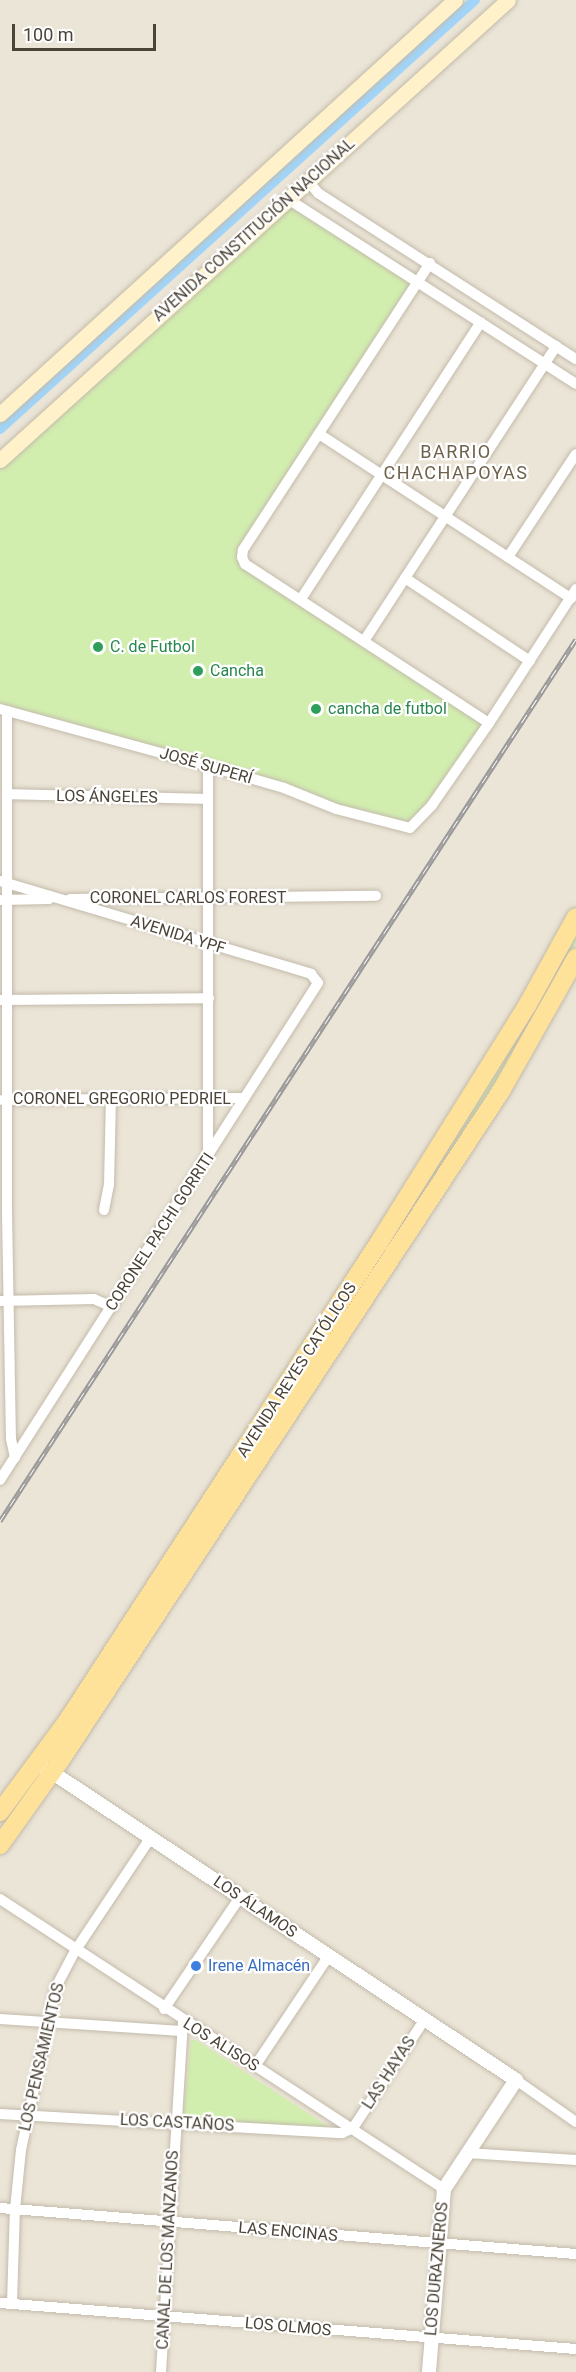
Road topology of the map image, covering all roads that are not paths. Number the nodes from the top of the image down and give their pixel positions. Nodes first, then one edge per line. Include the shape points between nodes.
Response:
1 (455, 0) edge
2 (508, 0) edge
3 (308, 182) junction
4 (288, 199) junction
5 (430, 263) junction
6 (419, 282) junction
7 (481, 322) junction
8 (556, 346) junction
9 (576, 359) edge
10 (545, 363) junction
11 (576, 384) edge
12 (0, 414) edge
13 (319, 434) junction
14 (576, 454) edge
15 (0, 460) edge
16 (381, 475) junction
17 (446, 516) junction
18 (508, 557) junction
19 (405, 578) junction
20 (573, 593) edge
21 (301, 598) junction
22 (364, 641) junction
23 (530, 661) junction
24 (3, 710) edge
25 (489, 723) junction
26 (208, 766) junction
27 (8, 794) junction
28 (206, 799) junction
29 (4, 882) edge
30 (376, 896) dead end
31 (59, 898) junction
32 (208, 898) junction
33 (4, 900) edge
34 (576, 917) edge
35 (208, 944) junction
36 (576, 958) edge
37 (318, 983) joint
38 (208, 998) junction
39 (3, 1000) edge
40 (244, 1098) junction
41 (4, 1100) edge
42 (111, 1100) junction
43 (209, 1100) junction
44 (208, 1156) junction
45 (104, 1210) dead end
46 (4, 1213) edge
47 (5, 1301) edge
48 (112, 1307) junction
49 (5, 1401) edge
50 (15, 1458) junction
51 (0, 1480) edge
52 (37, 1762) junction
53 (52, 1773) junction
54 (0, 1812) edge
55 (151, 1837) junction
56 (0, 1845) edge
57 (240, 1898) junction
58 (0, 1899) edge
59 (75, 1951) junction
60 (328, 1957) junction
61 (164, 2009) junction
62 (0, 2019) edge
63 (424, 2019) junction
64 (47, 2023) junction
65 (183, 2026) junction
66 (255, 2066) junction
67 (516, 2080) junction
68 (0, 2114) edge
69 (26, 2115) junction
70 (176, 2122) junction
71 (576, 2122) edge
72 (353, 2128) junction
73 (467, 2153) junction
74 (576, 2160) edge
75 (444, 2189) junction
76 (0, 2208) edge
77 (15, 2209) junction
78 (170, 2221) junction
79 (438, 2246) junction
80 (576, 2254) edge
81 (0, 2303) edge
82 (12, 2303) junction
83 (166, 2317) junction
84 (431, 2338) junction
85 (576, 2349) edge
86 (161, 2372) edge
87 (429, 2372) edge

1 - 12 main road, AVENIDA CONSTITUCIÓN NACIONAL
2 - 3 main road, AVENIDA CONSTITUCIÓN NACIONAL
3 - 4 main road, AVENIDA CONSTITUCIÓN NACIONAL
3 - 5 street via 318,193
4 - 6 street
4 - 15 main road, AVENIDA CONSTITUCIÓN NACIONAL
5 - 6 street
5 - 8 street
6 - 7 street
6 - 13 street
7 - 10 street
7 - 16 street
8 - 9 street
8 - 10 street
10 - 11 street
10 - 17 street
13 - 16 street
13 - 21 street via 242,554 245,564
14 - 18 street
16 - 17 street
16 - 21 street
17 - 18 street
17 - 19 street
18 - 20 street
19 - 22 street
19 - 23 street
20 - 23 street
21 - 22 street
22 - 25 street
23 - 25 street
24 - 26 street, JOSÉ SUPERÍ
24 - 27 street
25 - 26 street, JOSÉ SUPERÍ via 432,805 410,828
26 - 28 street
27 - 28 street, LOS ÁNGELES
27 - 29 street
28 - 32 street
29 - 31 street, AVENIDA YPF
29 - 33 street
30 - 32 street, CORONEL CARLOS FOREST
31 - 32 street, CORONEL CARLOS FOREST
31 - 33 street, CORONEL CARLOS FOREST
31 - 35 street, AVENIDA YPF
32 - 35 street
33 - 39 street
34 - 52 main road, AVENIDA REYES CATÓLICOS via 528,1004 381,1241
35 - 37 street, AVENIDA YPF via 311,974
35 - 38 street
36 - 53 main road, AVENIDA REYES CATÓLICOS via 501,1090
37 - 40 street, CORONEL PACHI GORRITI
38 - 39 street
38 - 43 street
39 - 41 street
40 - 43 street, CORONEL GREGORIO PEDRIEL
40 - 44 street, CORONEL PACHI GORRITI
41 - 42 street, CORONEL GREGORIO PEDRIEL
41 - 46 street
42 - 43 street, CORONEL GREGORIO PEDRIEL
42 - 45 street via 109,1185
43 - 44 street
44 - 48 street, CORONEL PACHI GORRITI
46 - 47 street
47 - 48 street via 94,1299
47 - 49 street
48 - 50 street, CORONEL PACHI GORRITI
49 - 50 street
50 - 51 street, CORONEL PACHI GORRITI
52 - 53 street, LOS ÁLAMOS
52 - 54 main road, AVENIDA REYES CATÓLICOS
53 - 55 street, LOS ÁLAMOS
53 - 56 main road, AVENIDA REYES CATÓLICOS
55 - 57 street, LOS ÁLAMOS
55 - 59 street, LOS PENSAMIENTOS
57 - 60 street, LOS ÁLAMOS
57 - 61 street
58 - 59 street, LOS ALISOS
59 - 61 street, LOS ALISOS
59 - 64 street, LOS PENSAMIENTOS via 61,1974
60 - 63 street, LOS ÁLAMOS
60 - 66 street
61 - 65 street, LOS ALISOS
62 - 64 street
63 - 67 street, LOS ÁLAMOS
63 - 72 street, LAS HAYAS
64 - 65 street
64 - 69 street, LOS PENSAMIENTOS
65 - 66 street, LOS ALISOS
65 - 70 street, CANAL DE LOS MANZANOS
66 - 72 street, LOS ALISOS
67 - 71 street, LOS ÁLAMOS
67 - 73 street, LOS DURAZNEROS
68 - 69 street, LOS CASTAÑOS
69 - 70 street, LOS CASTAÑOS
69 - 77 street, LOS PENSAMIENTOS
70 - 72 street, LOS CASTAÑOS via 336,2134
70 - 78 street, CANAL DE LOS MANZANOS
72 - 75 street, LOS ALISOS
73 - 74 street
73 - 75 street, LOS DURAZNEROS
75 - 79 street, LOS DURAZNEROS
76 - 77 street, LAS ENCINAS
77 - 78 street, LAS ENCINAS
77 - 82 street, LOS PENSAMIENTOS
78 - 79 street, LAS ENCINAS
78 - 83 street, CANAL DE LOS MANZANOS
79 - 80 street, LAS ENCINAS
79 - 84 street, LOS DURAZNEROS
81 - 82 street, LOS OLMOS
82 - 83 street, LOS OLMOS
83 - 84 street, LOS OLMOS
83 - 86 street, CANAL DE LOS MANZANOS
84 - 85 street, LOS OLMOS
84 - 87 street, LOS DURAZNEROS

